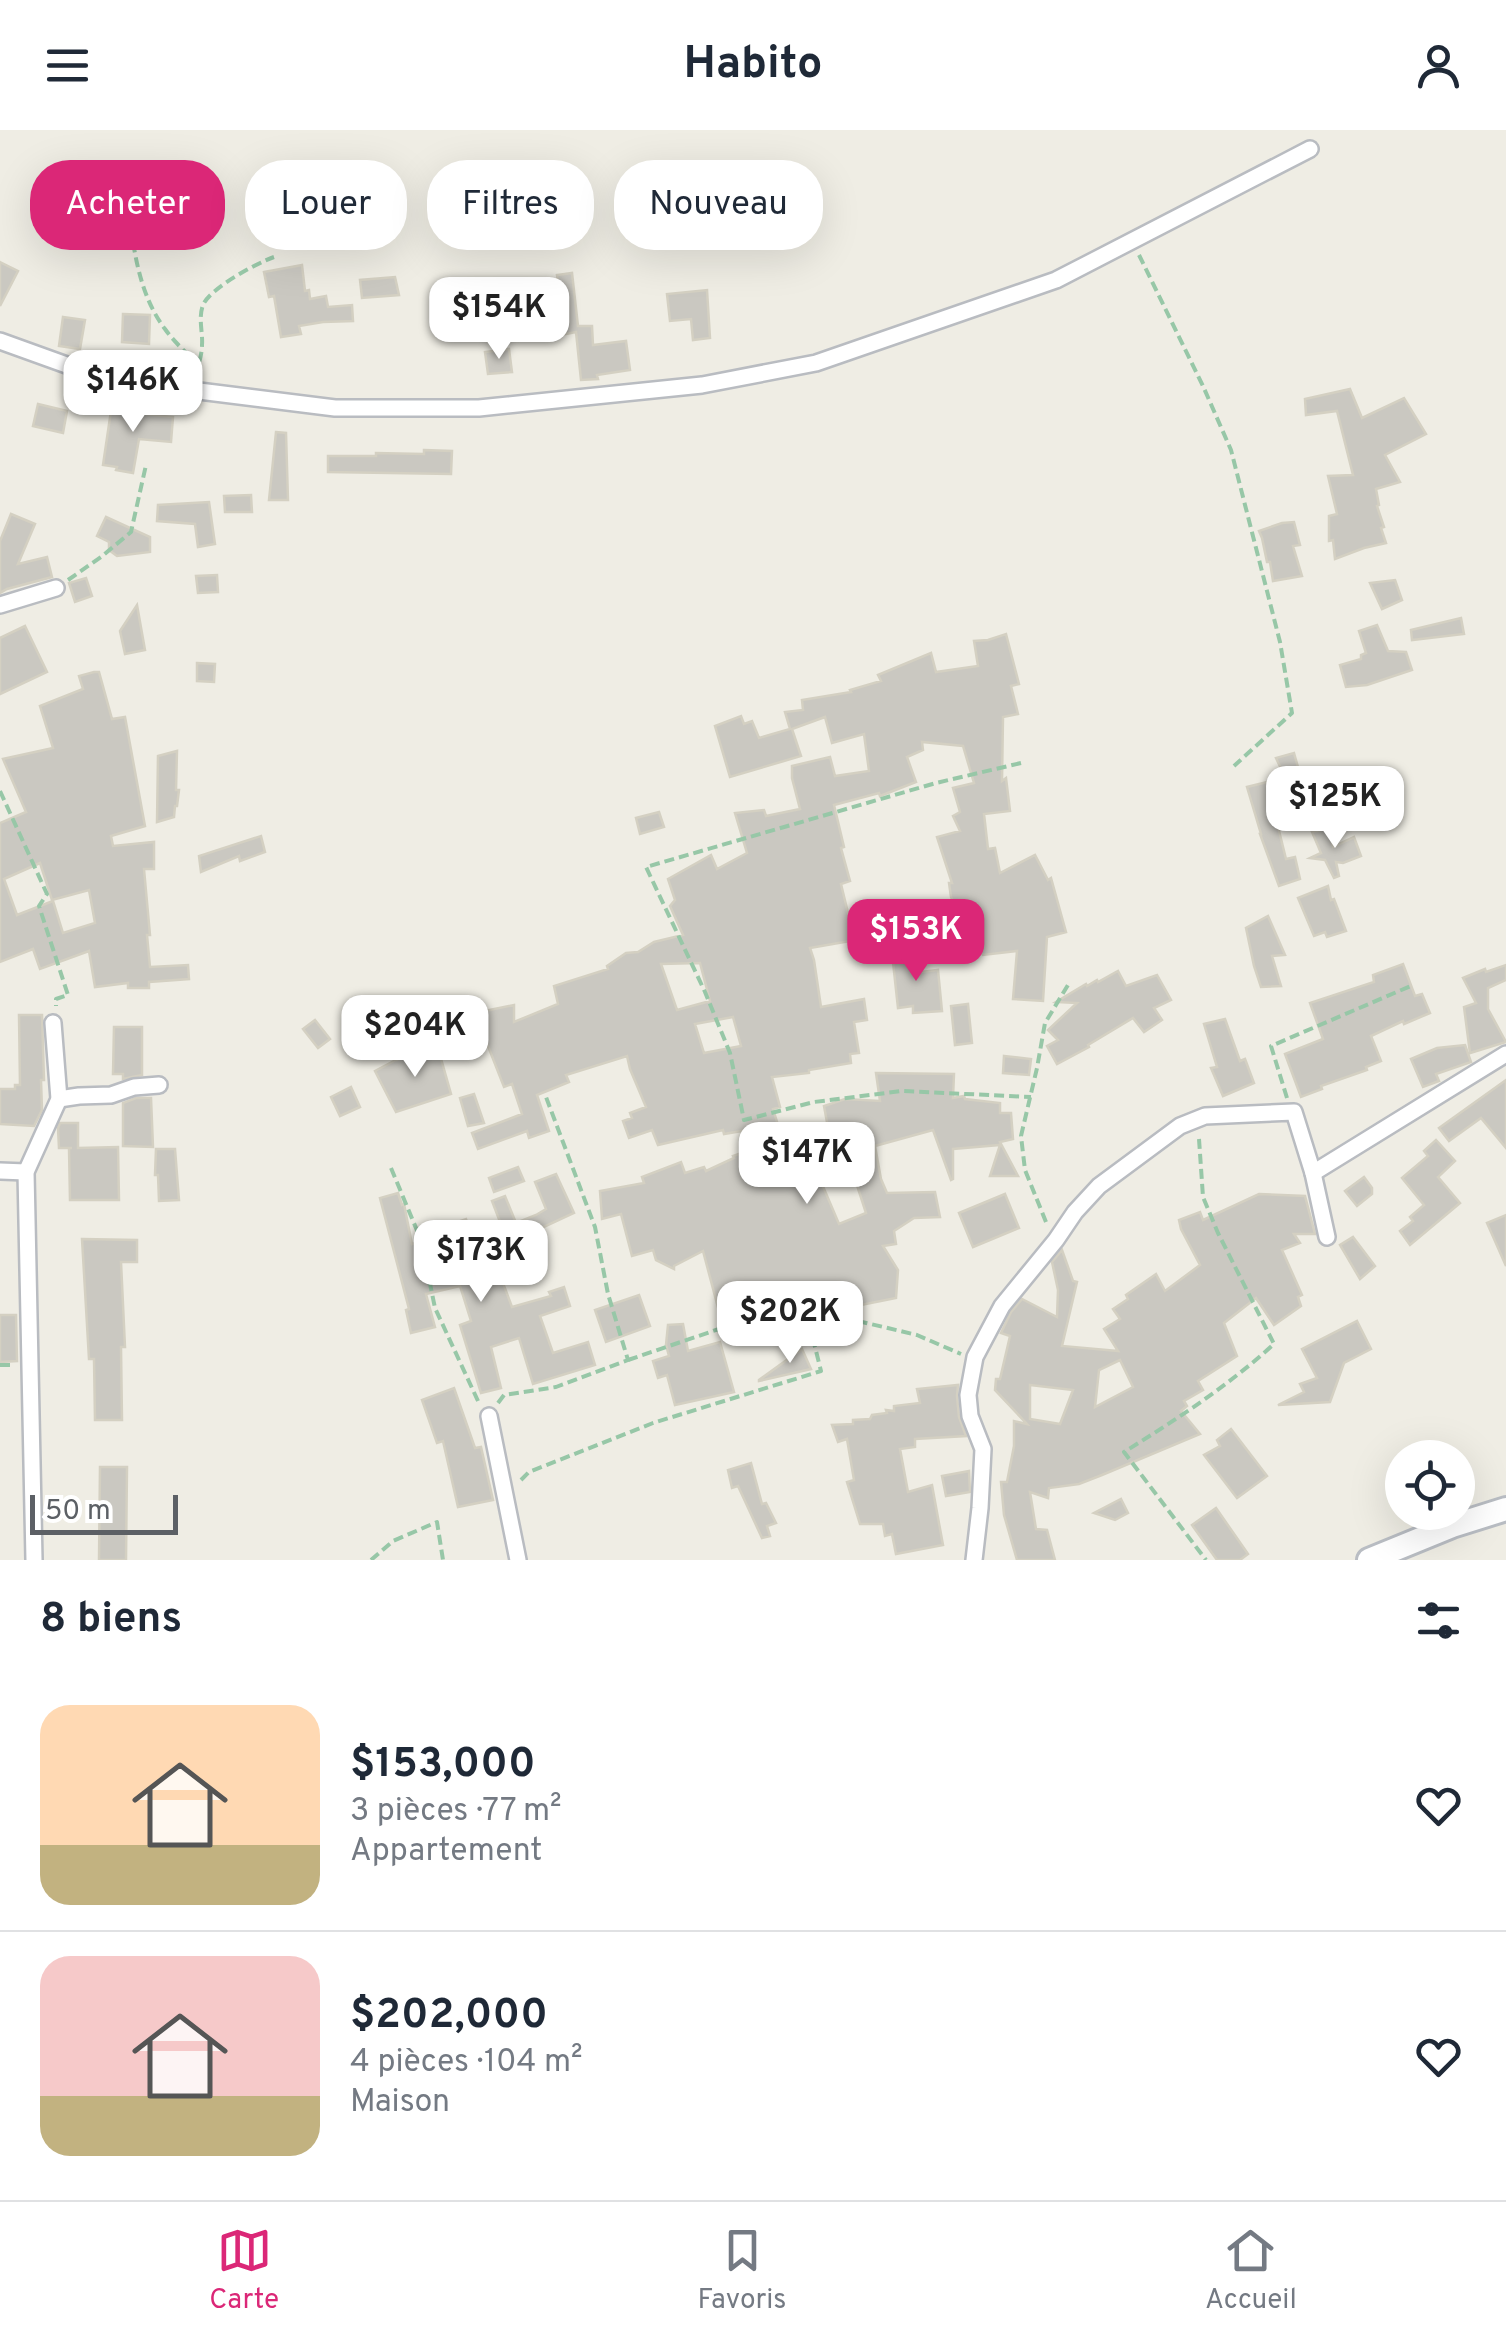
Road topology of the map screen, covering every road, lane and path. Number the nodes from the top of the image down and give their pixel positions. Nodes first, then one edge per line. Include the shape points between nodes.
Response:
1 (1310, 149) dead end
2 (1132, 242) junction
3 (134, 250) edge
4 (274, 257) dead end
5 (0, 342) edge
6 (198, 365) junction
7 (192, 390) junction
8 (146, 465) dead end
9 (56, 588) joint
10 (0, 605) edge
11 (1021, 762) dead end
12 (1234, 766) dead end
13 (0, 790) edge
14 (1068, 985) dead end
15 (1413, 986) dead end
16 (53, 1023) joint
17 (1506, 1054) edge
18 (159, 1085) dead end
19 (1030, 1096) junction
20 (546, 1097) dead end
21 (59, 1100) junction
22 (1292, 1112) junction
23 (1197, 1119) junction
24 (390, 1168) dead end
25 (0, 1172) edge
26 (26, 1172) junction
27 (1313, 1173) junction
28 (1327, 1237) dead end
29 (1056, 1240) junction
30 (719, 1329) dead end
31 (975, 1357) junction
32 (628, 1360) junction
33 (489, 1416) junction
34 (505, 1493) junction
35 (1506, 1509) edge
36 (34, 1560) edge
37 (370, 1560) edge
38 (443, 1560) edge
39 (518, 1560) edge
40 (974, 1560) edge
41 (1206, 1560) edge
42 (1369, 1560) edge

1 - 2 street
2 - 7 street via 1056,280 816,363 702,385 480,408 336,408
2 - 12 path via 1232,450 1280,642 1292,713
3 - 6 path via 155,314
4 - 6 path via 253,264 203,305
5 - 7 street via 86,372
6 - 7 path
8 - 9 path via 131,532
9 - 10 street
11 - 19 path via 646,866 730,1053 744,1120 814,1102 902,1091
13 - 16 path via 47,894 39,906 68,995 56,999
14 - 19 path via 1045,1023
15 - 22 path via 1271,1046
16 - 21 street
17 - 27 street
18 - 21 street
19 - 29 path via 1021,1136 1024,1170
20 - 32 path via 595,1227
21 - 26 street
22 - 23 street
22 - 27 street
23 - 29 street via 1100,1186
23 - 41 path via 1203,1198 1274,1344 1124,1452
24 - 33 path via 421,1240 436,1308
25 - 26 street
26 - 36 street
27 - 28 street
29 - 31 street via 1002,1306
30 - 32 path
31 - 34 path via 837,1316 808,1322 822,1370 653,1423 530,1472
31 - 40 street via 968,1395 983,1449
32 - 33 path via 556,1386 504,1395
33 - 34 street
34 - 39 street
35 - 42 main road
37 - 38 path via 393,1541 437,1522

